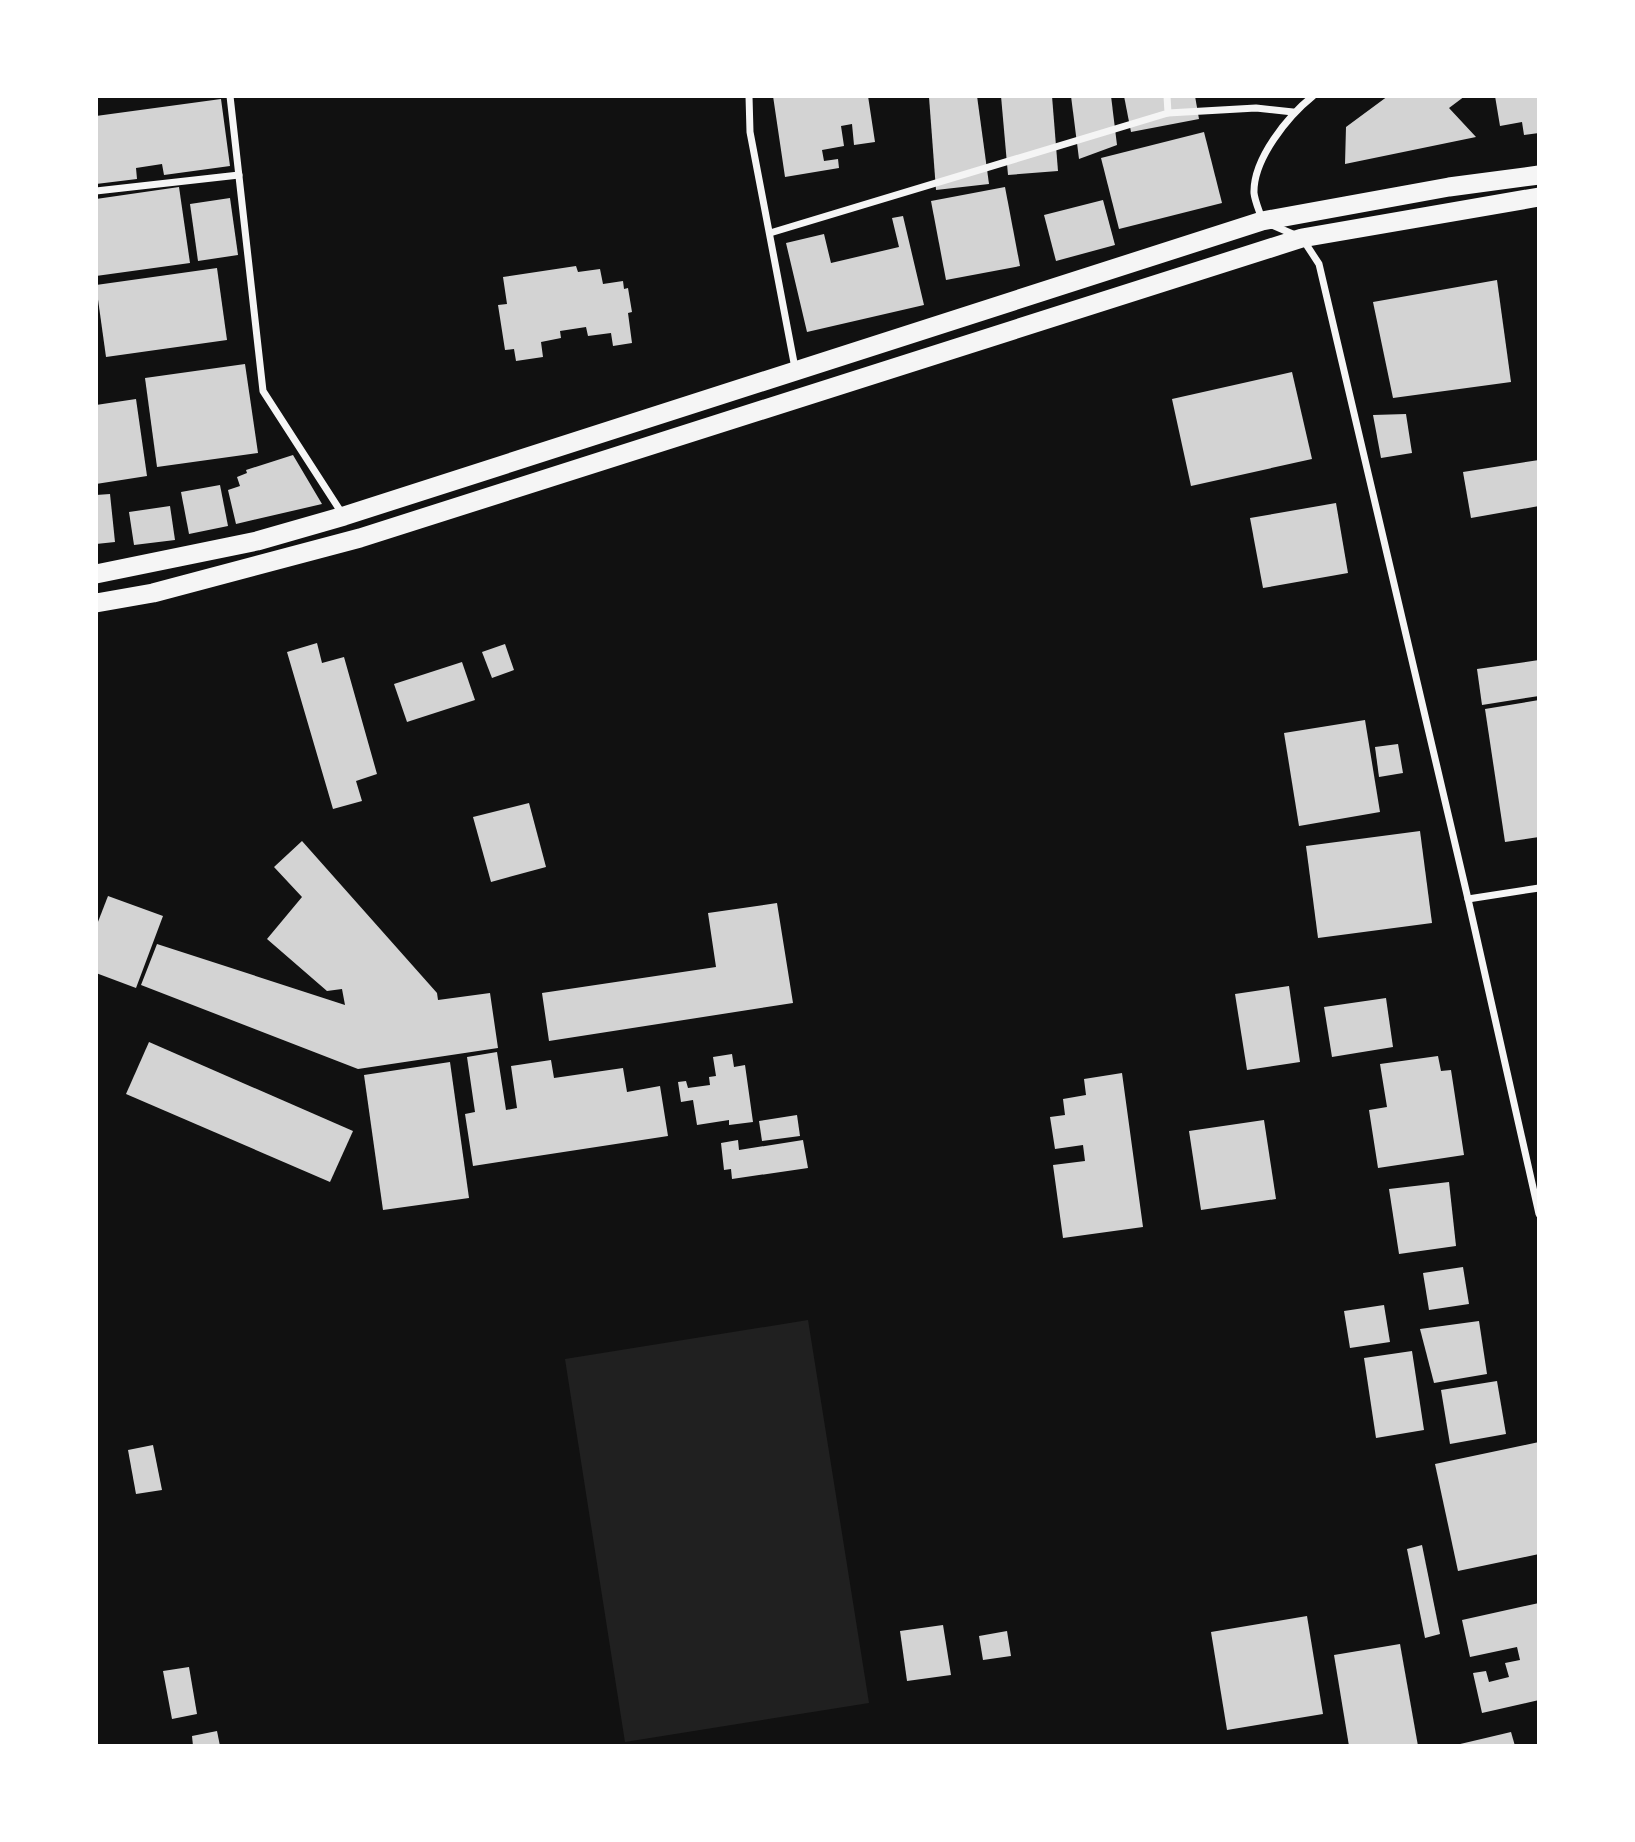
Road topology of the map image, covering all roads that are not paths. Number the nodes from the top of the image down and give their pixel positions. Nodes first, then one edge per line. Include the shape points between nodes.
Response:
1 (230, 96) edge
2 (749, 96) edge
3 (1167, 96) edge
4 (1313, 96) edge
5 (1293, 112) junction
6 (1168, 113) junction
7 (239, 175) junction
8 (1539, 176) edge
9 (96, 191) edge
10 (1539, 197) edge
11 (1262, 221) junction
12 (770, 233) junction
13 (1302, 238) junction
14 (795, 372) junction
15 (344, 516) junction
16 (96, 574) edge
17 (96, 603) edge
18 (1539, 888) edge
19 (1468, 899) junction
20 (1539, 1214) edge

1 - 7 street
2 - 12 street via 750,132
3 - 6 street
4 - 5 street
5 - 6 street via 1256,108
5 - 11 street via 1259,165 1254,194
6 - 12 street
7 - 9 street
7 - 15 street via 263,391
8 - 11 highway via 1449,187
10 - 13 highway
11 - 13 street
11 - 14 highway
12 - 14 street
13 - 17 highway via 360,538 153,593
13 - 19 street via 1319,264
14 - 15 highway
15 - 16 highway via 257,541
18 - 19 street
19 - 20 street

